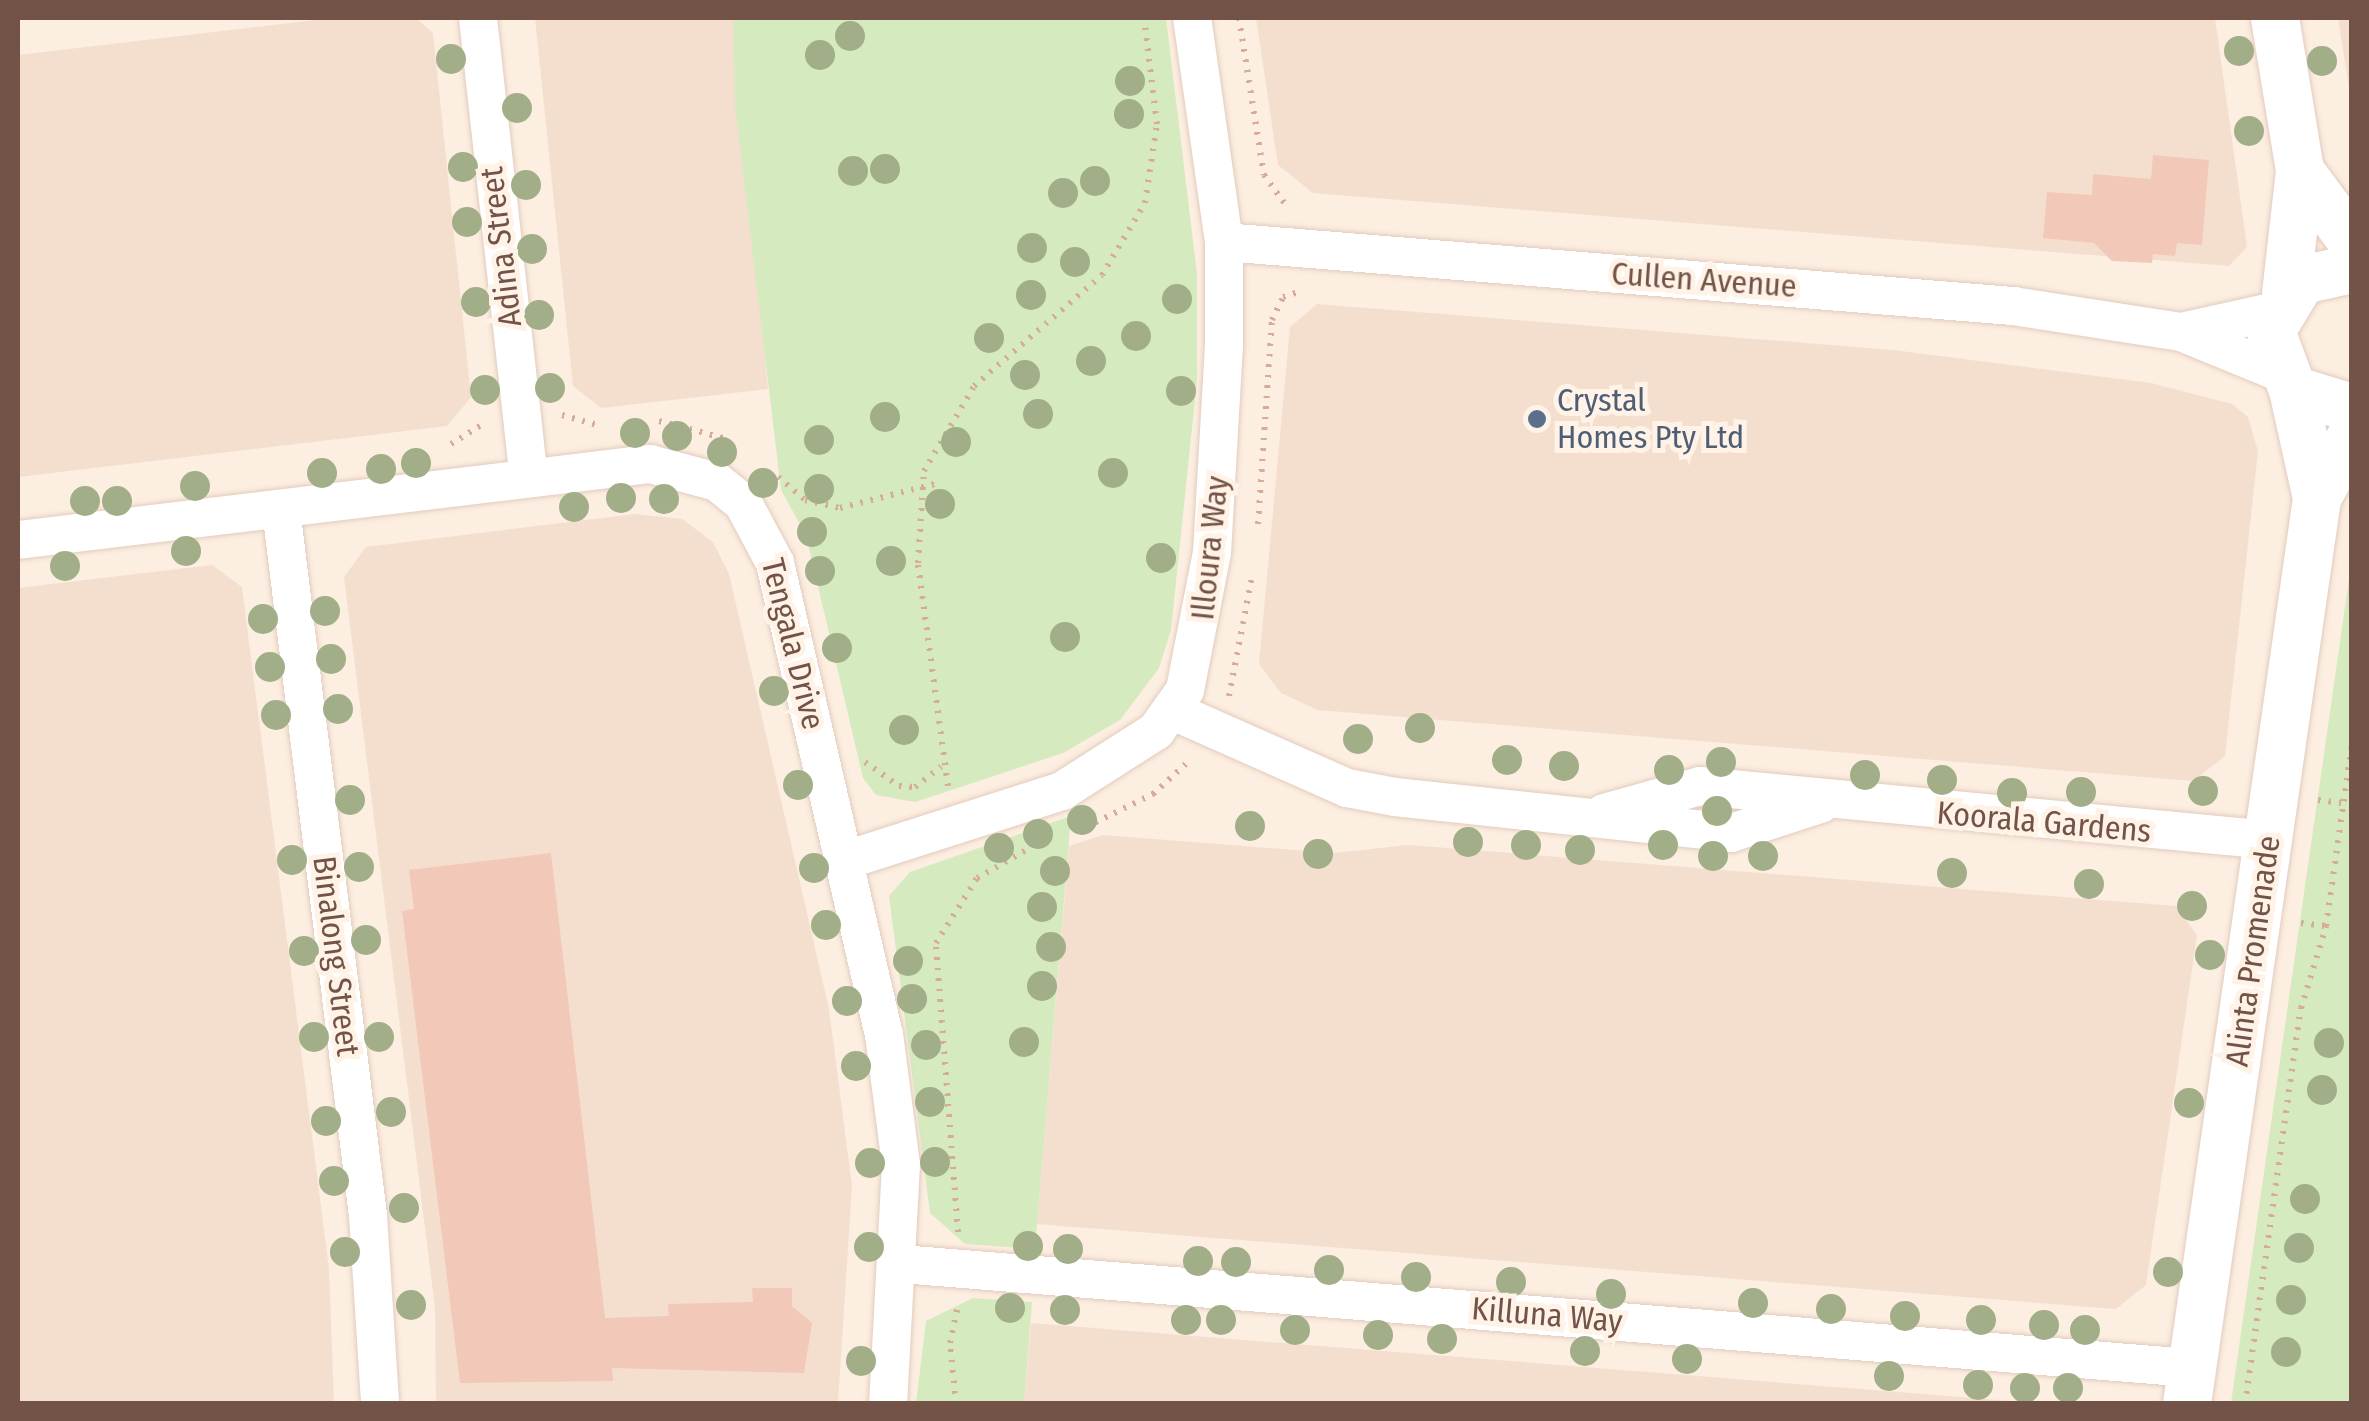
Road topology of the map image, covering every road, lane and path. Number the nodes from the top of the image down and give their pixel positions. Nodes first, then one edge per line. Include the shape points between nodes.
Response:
1 (478, 18) edge
2 (1144, 18) edge
3 (1192, 18) edge
4 (1239, 18) edge
5 (2274, 18) edge
6 (2300, 171) junction
7 (1292, 220) dead end
8 (2352, 241) edge
9 (1224, 242) junction
10 (2352, 270) edge
11 (1310, 292) dead end
12 (2281, 302) junction
13 (2182, 332) junction
14 (2286, 381) junction
15 (2352, 408) edge
16 (2352, 436) edge
17 (528, 477) junction
18 (935, 484) dead end
19 (921, 489) junction
20 (2316, 498) junction
21 (281, 509) junction
22 (18, 540) edge
23 (1256, 542) dead end
24 (1254, 560) dead end
25 (1173, 711) junction
26 (1212, 730) junction
27 (858, 744) dead end
28 (2352, 744) edge
29 (942, 766) junction
30 (952, 799) dead end
31 (2312, 799) dead end
32 (2344, 803) junction
33 (2352, 825) edge
34 (1080, 829) dead end
35 (2340, 829) junction
36 (2269, 840) junction
37 (1046, 842) dead end
38 (846, 860) junction
39 (2295, 922) dead end
40 (2326, 926) junction
41 (901, 1264) junction
42 (958, 1268) junction
43 (2189, 1386) edge
44 (380, 1404) edge
45 (888, 1404) edge
46 (956, 1404) edge
47 (2244, 1404) edge

1 - 17 street, Adina Street
2 - 19 path via 1157,124 1145,203 1102,274 974,386
3 - 9 street, Illoura Way
4 - 7 path via 1264,175
5 - 6 street
6 - 8 street
6 - 12 street
9 - 13 street, Cullen Avenue via 1925,297
9 - 25 street, Illoura Way via 1212,553 1201,632
10 - 12 street via 2320,271
11 - 23 path via 1283,297 1272,320
12 - 13 street, Cullen Avenue
12 - 14 street, Alinta Promenade
13 - 14 street, Cullen Avenue
14 - 15 street
14 - 20 street, Alinta Promenade
16 - 20 street, Alinta Promenade
17 - 21 street, Tengala Drive
17 - 38 street, Tengala Drive via 650,464 716,482 743,503 775,562
18 - 19 path
19 - 29 path via 918,563 942,694
20 - 36 street, Alinta Promenade
21 - 22 street, Tengala Drive
21 - 44 street, Binalong Street via 368,1216
24 - 26 path via 1241,662
25 - 26 street, Koorala Gardens
25 - 38 street, Illoura Way via 1110,767 1062,792
26 - 34 path via 1152,794
26 - 36 street, Koorala Gardens via 1347,788 1604,813 1731,833 1820,804
27 - 29 path via 870,770 899,786 915,787
28 - 32 path
29 - 30 path
31 - 32 path
32 - 35 path
33 - 35 path
35 - 40 path
36 - 43 street, Alinta Promenade
37 - 42 path via 977,878 936,943
38 - 41 street, Tengala Drive via 894,1098
39 - 40 path
40 - 47 path via 2301,1008
41 - 42 street, Killuna Way
41 - 45 street, Tengala Drive
42 - 43 street, Killuna Way
42 - 46 path via 950,1343

